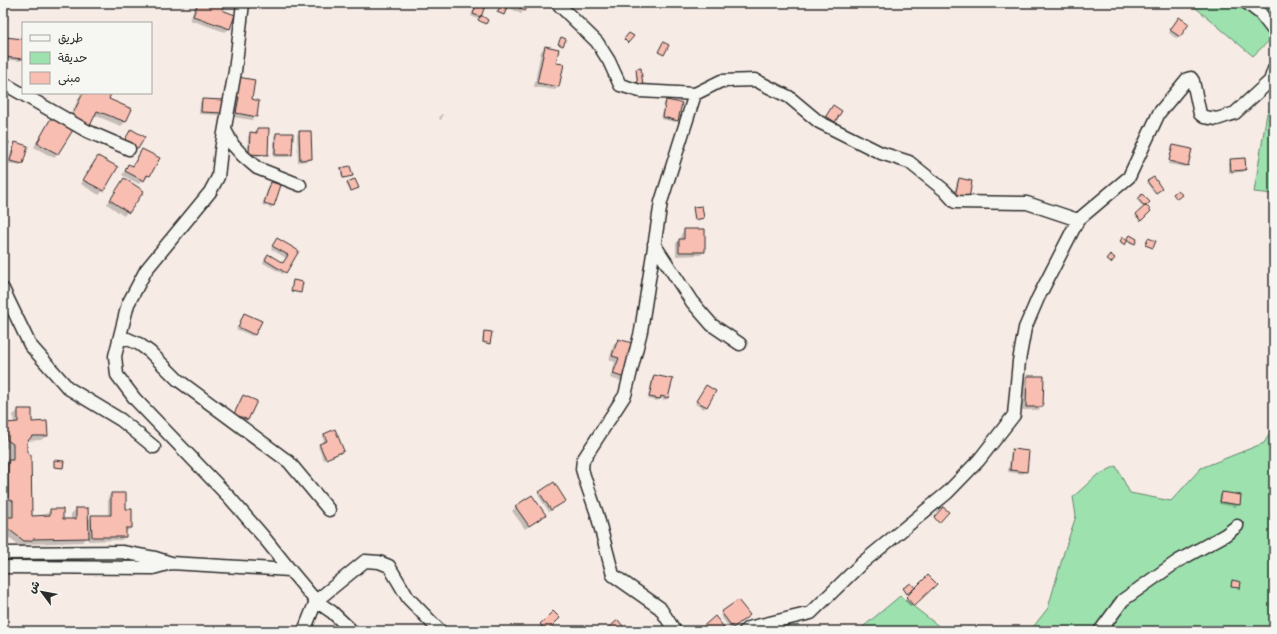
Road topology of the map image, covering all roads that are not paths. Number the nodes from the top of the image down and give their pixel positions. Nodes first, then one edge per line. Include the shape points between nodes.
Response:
1 (243, 3) edge
2 (557, 3) edge
3 (1247, 3) edge
4 (1274, 31) edge
5 (1274, 69) edge
6 (3, 83) edge
7 (22, 94) edge
8 (22, 94) edge
9 (695, 94) junction
10 (225, 130) junction
11 (129, 149) dead end
12 (300, 185) dead end
13 (1078, 220) junction
14 (654, 244) junction
15 (3, 289) edge
16 (121, 336) junction
17 (740, 344) dead end
18 (154, 447) dead end
19 (329, 510) dead end
20 (1236, 526) dead end
21 (3, 553) edge
22 (171, 564) junction
23 (3, 567) edge
24 (290, 570) junction
25 (316, 601) junction
26 (748, 630) edge
27 (304, 631) edge
28 (352, 631) edge
29 (440, 631) edge
30 (675, 631) edge
31 (1100, 631) edge

1 - 10 street
2 - 9 street via 597,42 620,85 640,91
3 - 4 street via 1260,13
5 - 13 street via 1270,81 1235,113 1217,119 1200,114 1194,81 1191,78 1187,79 1159,113 1129,177
6 - 7 street
8 - 11 street via 87,131
9 - 13 street via 721,81 755,80 788,97 819,122 881,153 909,162 955,202 1026,203
9 - 14 street via 661,202
10 - 12 street via 233,145 257,168
10 - 16 street via 218,177 210,192 146,270 128,304
13 - 26 street via 1025,328 1014,415 979,460 948,494 862,562 811,612
14 - 17 street via 692,302 712,325
14 - 30 street via 641,330 625,395 583,460 582,469 613,574 660,608
15 - 18 street via 30,345 68,388 122,420
16 - 19 street via 150,352 178,380 289,462
16 - 24 street via 115,356 117,375 135,399 230,498
20 - 31 street via 1225,536 1178,561 1123,600
21 - 22 street via 122,552 155,558
22 - 23 street via 153,568
22 - 24 street
24 - 25 street
25 - 27 street
25 - 28 street
25 - 29 street via 365,560 379,562 389,566 408,598

